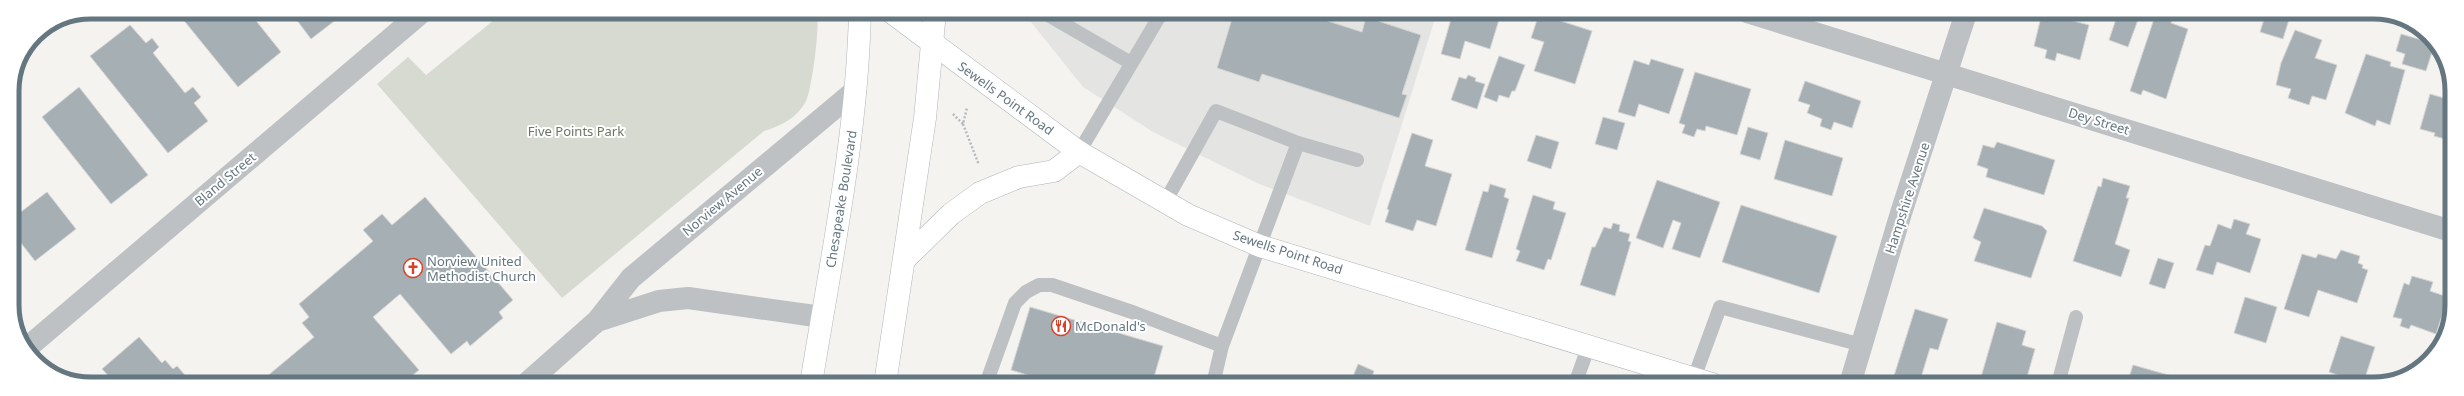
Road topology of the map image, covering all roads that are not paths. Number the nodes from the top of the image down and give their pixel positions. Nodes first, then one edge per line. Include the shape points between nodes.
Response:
1 (414, 19) edge
2 (860, 19) edge
3 (900, 19) edge
4 (930, 19) edge
5 (934, 19) edge
6 (1055, 19) edge
7 (1158, 19) edge
8 (1770, 19) edge
9 (1964, 19) edge
10 (932, 43) junction
11 (1131, 63) junction
12 (1947, 73) junction
13 (856, 90) junction
14 (1298, 143) junction
15 (1079, 152) junction
16 (1357, 160) dead end
17 (1165, 202) junction
18 (2445, 229) edge
19 (1260, 246) junction
20 (904, 260) junction
21 (822, 317) junction
22 (2076, 317) dead end
23 (597, 321) junction
24 (31, 344) edge
25 (1862, 345) junction
26 (1222, 346) junction
27 (1588, 348) junction
28 (535, 377) edge
29 (812, 377) edge
30 (886, 377) edge
31 (989, 377) edge
32 (1215, 377) edge
33 (1578, 377) edge
34 (1689, 377) edge
35 (1704, 377) edge
36 (1852, 377) edge
37 (2060, 377) edge

1 - 24 street, Bland Street
2 - 13 main road, Chesapeake Boulevard
3 - 10 main road, Sewells Point Road
4 - 10 main road
5 - 10 main road
6 - 11 lane
7 - 11 lane
8 - 12 street, Dey Street
9 - 12 street, Hampshire Avenue
10 - 15 main road, Sewells Point Road
10 - 20 main road via 925,118
11 - 15 lane
12 - 18 street, Dey Street
12 - 25 street, Hampshire Avenue via 1901,213
13 - 21 main road, Chesapeake Boulevard
13 - 23 street, Norview Avenue via 631,278
14 - 16 lane
14 - 17 lane via 1216,111
14 - 19 lane
15 - 17 main road, Sewells Point Road
15 - 20 main road via 1054,171 1019,177 980,193 951,214
17 - 19 main road, Sewells Point Road via 1188,215
19 - 26 lane
19 - 27 main road, Sewells Point Road
20 - 30 main road
21 - 23 street, Norview Avenue via 688,298 659,301
21 - 29 main road, Chesapeake Boulevard
22 - 37 lane
23 - 28 street, Norview Avenue
25 - 35 lane via 1720,307
25 - 36 street, Hampshire Avenue
26 - 31 lane via 1052,285 1039,285 1026,292 1015,303
26 - 32 lane
27 - 33 lane
27 - 34 main road, Sewells Point Road

